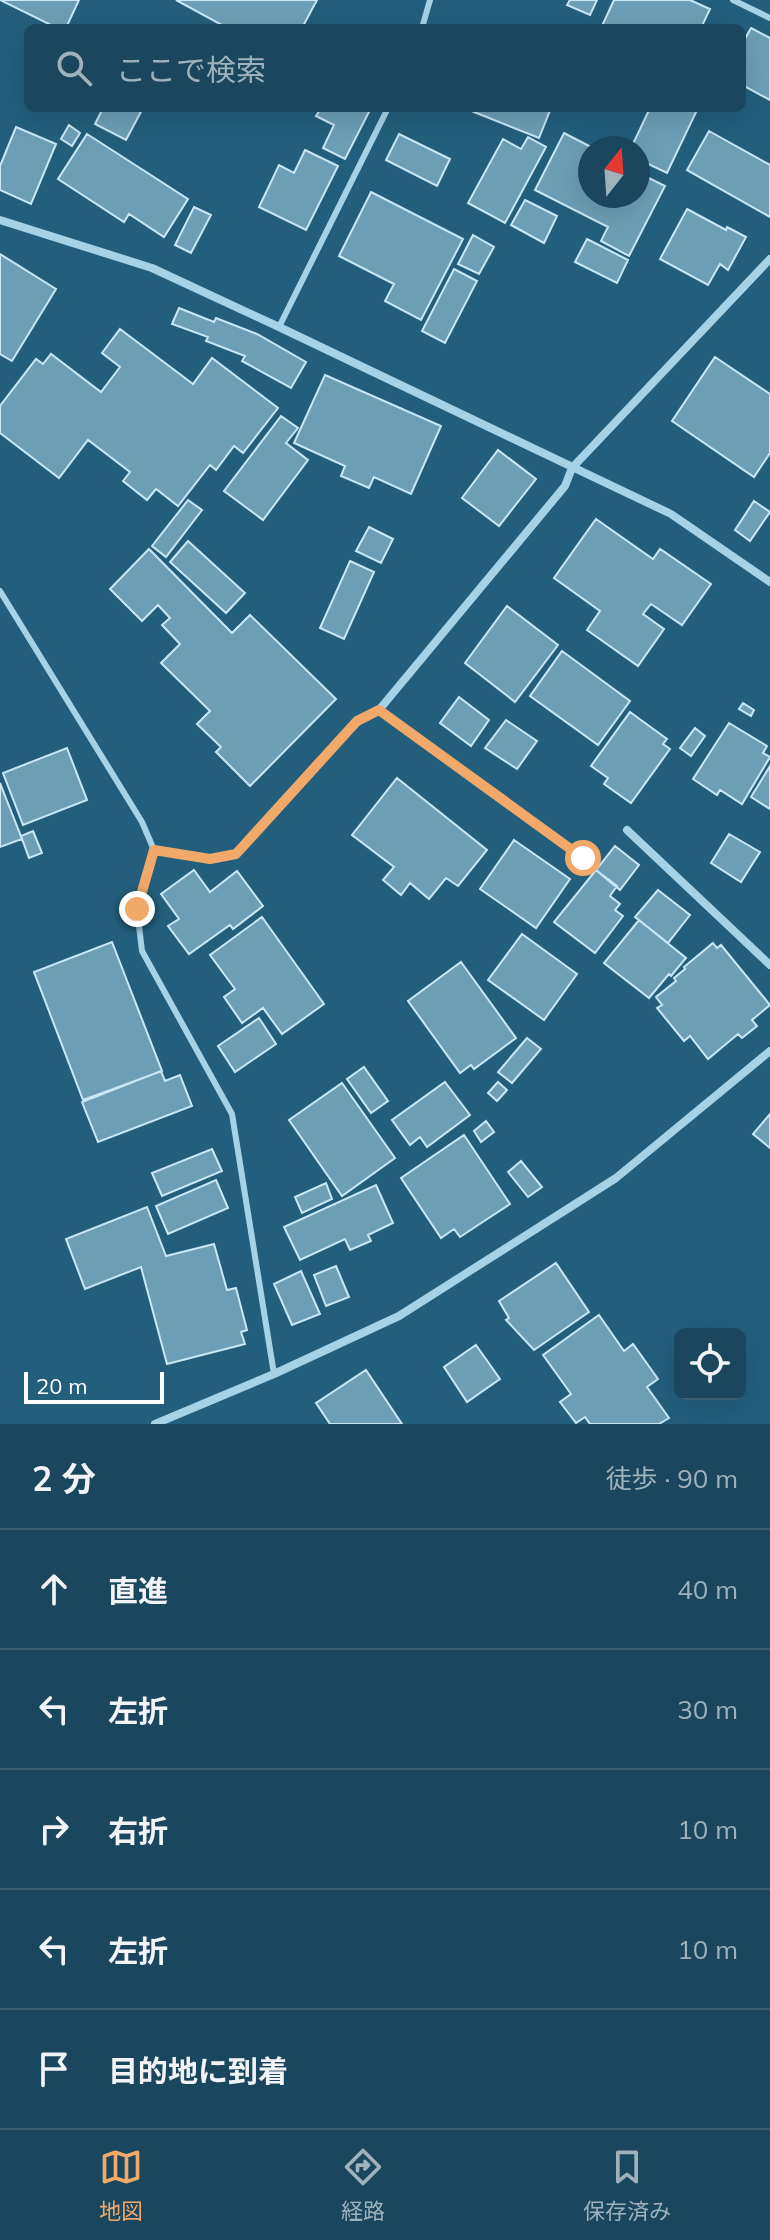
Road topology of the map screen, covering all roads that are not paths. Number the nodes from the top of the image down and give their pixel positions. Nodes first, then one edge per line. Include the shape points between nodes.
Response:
1 (430, 0) edge
2 (733, 0) edge
3 (770, 18) edge
4 (423, 24) edge
5 (386, 112) edge
6 (0, 220) edge
7 (770, 259) edge
8 (279, 327) junction
9 (572, 468) junction
10 (770, 582) edge
11 (0, 591) edge
12 (627, 830) dead end
13 (583, 858) dead end
14 (770, 965) edge
15 (770, 1051) edge
16 (274, 1374) junction
17 (155, 1424) edge

1 - 4 lane
2 - 3 lane
5 - 8 lane
6 - 8 street via 152,268
7 - 9 street
8 - 9 street
9 - 10 street via 671,514
9 - 13 street via 565,486 379,710
11 - 16 lane via 154,850 137,909 142,951 232,1114
12 - 14 street
15 - 16 street via 616,1178 399,1316
16 - 17 street

